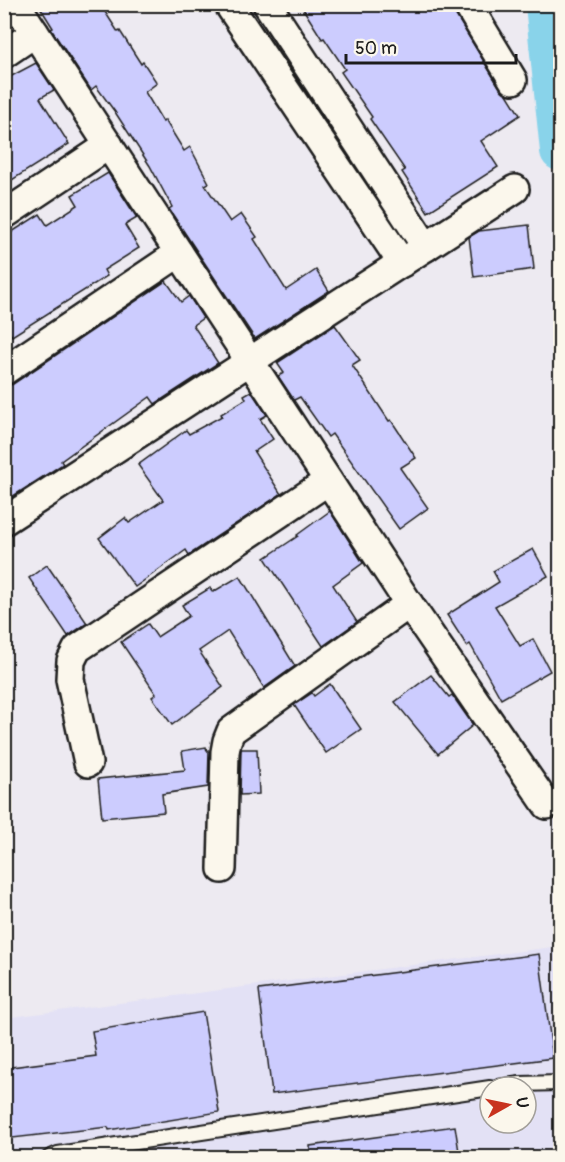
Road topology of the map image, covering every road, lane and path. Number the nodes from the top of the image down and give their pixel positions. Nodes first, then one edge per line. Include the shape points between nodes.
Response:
1 (16, 4) edge
2 (228, 4) edge
3 (267, 4) edge
4 (467, 4) edge
5 (35, 33) junction
6 (4, 54) edge
7 (513, 80) dead end
8 (109, 146) junction
9 (388, 189) junction
10 (515, 189) dead end
11 (363, 205) junction
12 (4, 215) edge
13 (426, 247) junction
14 (179, 253) junction
15 (402, 263) junction
16 (250, 361) junction
17 (4, 371) edge
18 (328, 481) junction
19 (4, 520) edge
20 (409, 604) junction
21 (88, 763) dead end
22 (547, 805) dead end
23 (222, 869) dead end
24 (559, 1083) dead end
25 (538, 1084) edge
26 (478, 1090) edge
27 (49, 1158) edge

1 - 5 street
2 - 11 street
3 - 9 street
4 - 7 street
5 - 6 street
5 - 8 street
8 - 12 street
8 - 14 street
9 - 11 street
9 - 13 street
10 - 13 street
11 - 15 street
13 - 15 street
14 - 16 street
14 - 17 street
15 - 16 street
16 - 18 street
16 - 19 street
18 - 20 street
18 - 21 street via 77,649 70,661 70,679
20 - 22 street
20 - 23 street via 231,731 225,752
24 - 25 lane
26 - 27 lane

